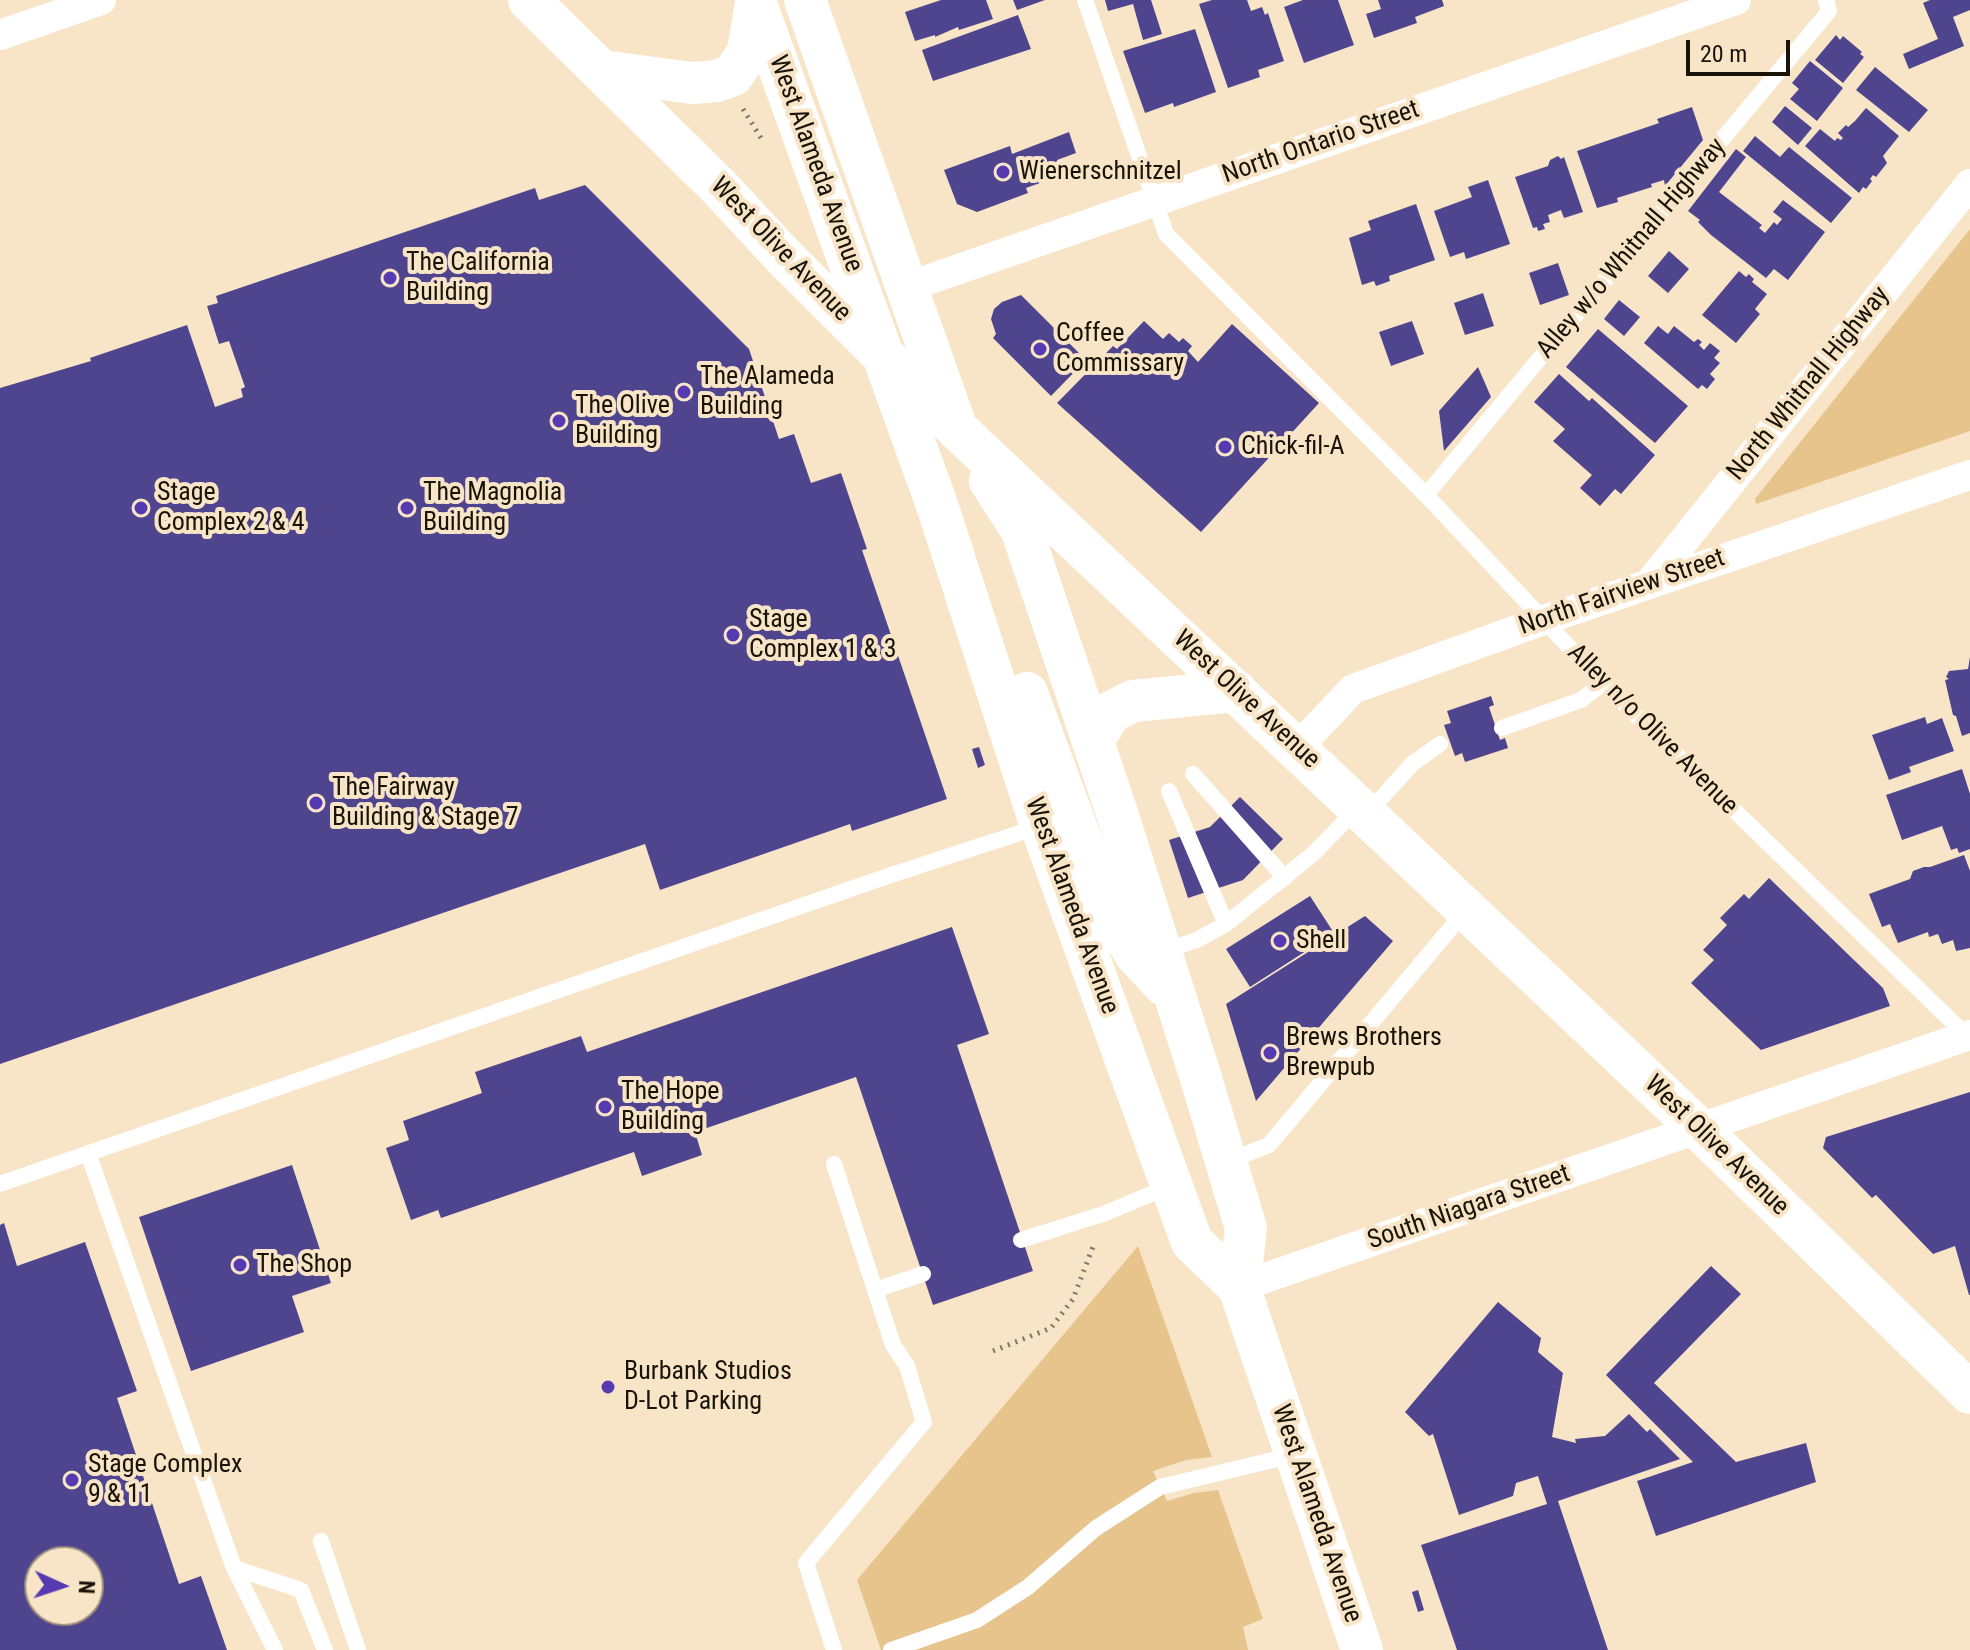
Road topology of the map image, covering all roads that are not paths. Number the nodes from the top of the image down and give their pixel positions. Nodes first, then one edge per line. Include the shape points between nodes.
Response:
1 (101, 0) edge
2 (529, 0) edge
3 (805, 0) edge
4 (1085, 0) edge
5 (1736, 0) edge
6 (1826, 0) edge
7 (756, 2) edge
8 (0, 35) edge
9 (602, 71) junction
10 (1970, 184) edge
11 (1154, 200) junction
12 (907, 287) junction
13 (883, 356) junction
14 (958, 430) junction
15 (1970, 475) edge
16 (1426, 495) junction
17 (937, 505) junction
18 (1649, 584) junction
19 (1544, 620) junction
20 (1603, 683) junction
21 (1236, 691) junction
22 (1502, 728) dead end
23 (1093, 741) junction
24 (1440, 744) dead end
25 (1297, 748) junction
26 (1193, 774) dead end
27 (1169, 791) dead end
28 (1363, 810) junction
29 (1041, 826) junction
30 (1285, 878) junction
31 (1467, 909) junction
32 (1226, 924) junction
33 (1161, 951) junction
34 (1175, 997) junction
35 (1969, 1037) edge
36 (1699, 1129) junction
37 (88, 1153) junction
38 (1226, 1162) junction
39 (834, 1164) dead end
40 (0, 1184) edge
41 (1171, 1186) junction
42 (1021, 1240) dead end
43 (923, 1274) dead end
44 (1239, 1287) junction
45 (875, 1290) junction
46 (1970, 1393) edge
47 (1296, 1455) junction
48 (321, 1541) dead end
49 (234, 1568) junction
50 (275, 1650) edge
51 (325, 1650) edge
52 (358, 1650) edge
53 (834, 1650) edge
54 (891, 1650) edge
55 (1362, 1650) edge

1 - 8 street
2 - 9 main road, West Olive Avenue
3 - 12 main road, West Alameda Avenue
4 - 11 lane, Alley n/o Olive Avenue
5 - 11 street, North Ontario Street
6 - 16 lane, Alley w/o Whitnall Highway via 1829,11
7 - 9 main road via 748,52 733,75 692,83
7 - 13 main road, West Alameda Avenue
9 - 13 main road, West Olive Avenue
10 - 18 street, North Whitnall Highway
11 - 12 street, North Ontario Street
11 - 16 lane, Alley n/o Olive Avenue via 1166,234
12 - 14 main road, West Alameda Avenue
13 - 14 main road, West Olive Avenue
13 - 17 main road, West Alameda Avenue
14 - 17 main road
14 - 21 main road, West Olive Avenue
14 - 23 main road, West Alameda Avenue via 1022,531
14 - 34 main road, West Alameda Avenue via 971,537 1087,856 1124,939
15 - 18 street, North Fairview Street
16 - 19 lane, Alley n/o Olive Avenue
17 - 29 main road, West Alameda Avenue
18 - 19 street, North Fairview Street
19 - 20 lane, Alley n/o Olive Avenue
19 - 25 street, North Fairview Street via 1353,689
20 - 22 lane via 1581,700
20 - 35 lane, Alley n/o Olive Avenue
21 - 23 main road via 1133,701 1111,712
21 - 25 main road, West Olive Avenue
23 - 33 main road, West Alameda Avenue
24 - 28 lane
25 - 28 main road, West Olive Avenue
26 - 30 lane
27 - 32 lane
28 - 30 lane
28 - 31 main road, West Olive Avenue
29 - 37 lane
29 - 41 main road, West Alameda Avenue
30 - 32 lane
31 - 36 main road, West Olive Avenue
31 - 38 lane via 1269,1145
32 - 33 lane
33 - 34 main road, West Alameda Avenue
34 - 38 main road, West Alameda Avenue
35 - 36 street, South Niagara Street
36 - 44 street, South Niagara Street
36 - 46 main road, West Olive Avenue
37 - 40 lane
37 - 49 lane
38 - 44 main road, West Alameda Avenue via 1246,1228
39 - 45 lane
41 - 42 lane
41 - 44 main road, West Alameda Avenue via 1192,1242
43 - 45 lane
44 - 47 main road, West Alameda Avenue
45 - 53 lane via 924,1422 806,1563
47 - 54 lane via 1160,1487 1096,1528 1028,1587 977,1620
47 - 55 main road, West Alameda Avenue
48 - 52 lane
49 - 50 lane
49 - 51 lane via 301,1590

